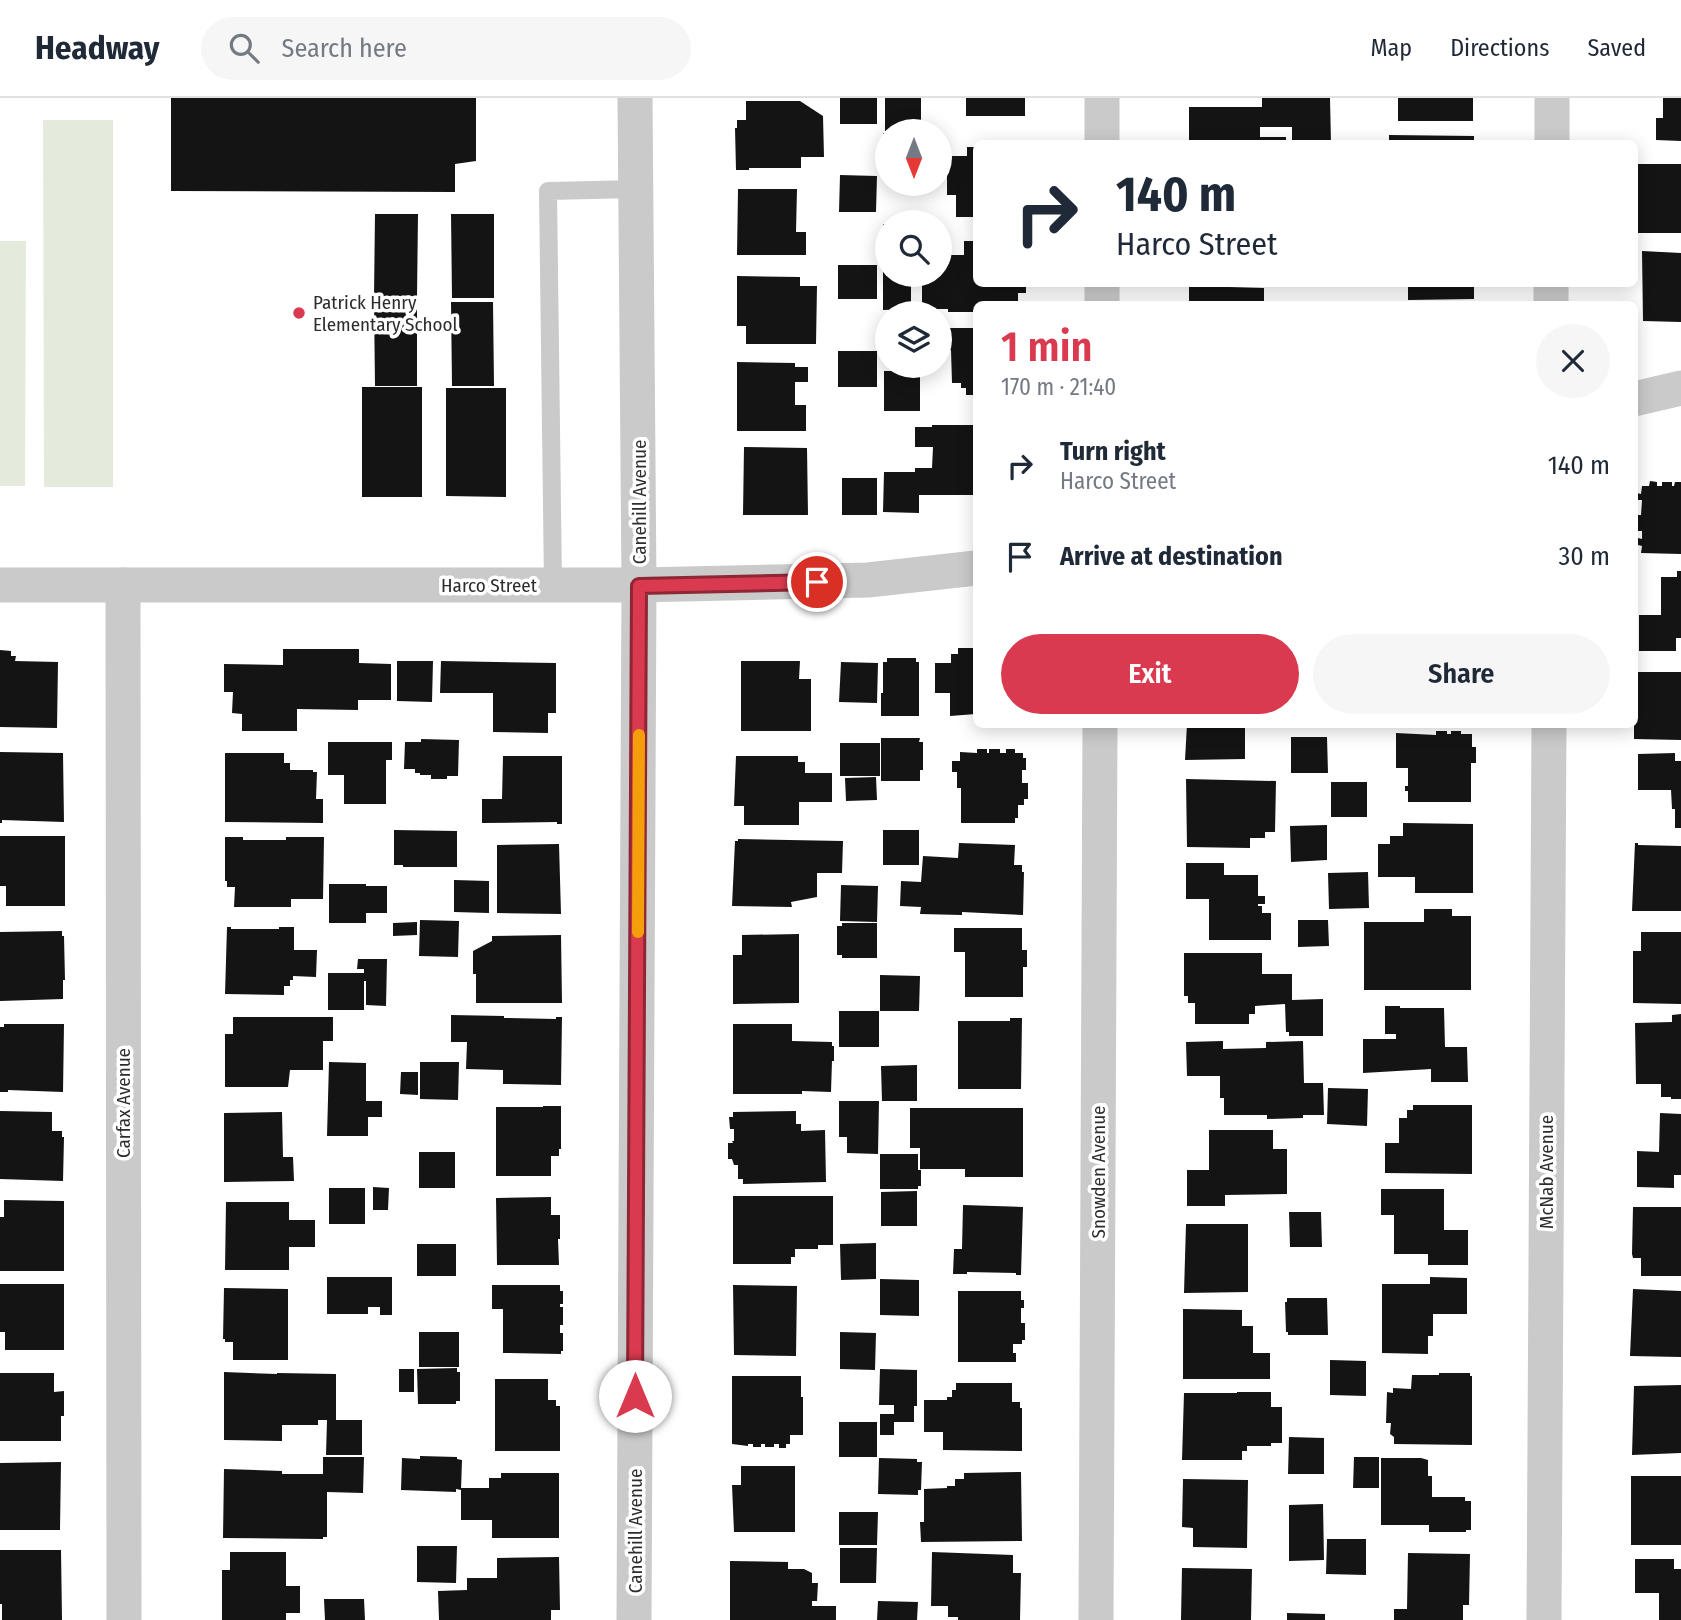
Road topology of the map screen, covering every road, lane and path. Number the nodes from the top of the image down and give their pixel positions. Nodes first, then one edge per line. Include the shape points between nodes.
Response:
1 (635, 98) edge
2 (1102, 98) edge
3 (1552, 98) edge
4 (1102, 140) edge
5 (1552, 140) edge
6 (636, 190) junction
7 (1681, 388) edge
8 (1638, 398) edge
9 (973, 568) edge
10 (0, 586) edge
11 (123, 586) junction
12 (553, 586) junction
13 (639, 586) junction
14 (1100, 728) edge
15 (1549, 728) edge
16 (124, 1620) edge
17 (634, 1620) edge
18 (1096, 1620) edge
19 (1544, 1620) edge

1 - 6 street, Canehill Avenue
2 - 4 street
3 - 5 street
6 - 12 lane via 548,191
6 - 13 street, Canehill Avenue
7 - 8 street
9 - 13 street, Harco Street via 868,580
10 - 11 street, Harco Street
11 - 12 street, Harco Street
11 - 16 street, Carfax Avenue
12 - 13 street, Harco Street
13 - 17 street, Canehill Avenue
14 - 18 street, Snowden Avenue
15 - 19 street, McNab Avenue

